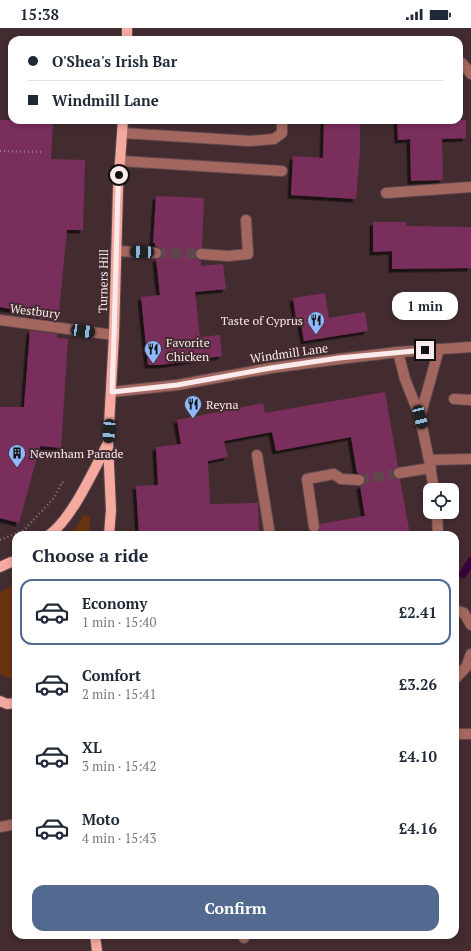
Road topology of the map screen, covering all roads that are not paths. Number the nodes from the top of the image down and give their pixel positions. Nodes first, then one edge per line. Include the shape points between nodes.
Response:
1 (463, 64) edge
2 (471, 74) edge
3 (123, 124) edge
4 (282, 124) edge
5 (122, 133) junction
6 (120, 161) junction
7 (282, 171) dead end
8 (471, 187) edge
9 (386, 193) dead end
10 (246, 220) dead end
11 (116, 251) junction
12 (156, 253) tunnel mouth
13 (201, 254) tunnel mouth
14 (0, 320) edge
15 (114, 336) junction
16 (471, 346) edge
17 (439, 349) junction
18 (398, 352) junction
19 (112, 392) junction
20 (454, 400) dead end
21 (471, 400) edge
22 (420, 417) junction
23 (108, 443) junction
24 (257, 455) dead end
25 (471, 460) edge
26 (430, 464) junction
27 (399, 473) tunnel mouth
28 (359, 480) tunnel mouth
29 (433, 483) edge
30 (437, 519) edge
31 (314, 527) dead end
32 (55, 531) edge
33 (109, 531) edge
34 (269, 531) edge
35 (438, 531) edge
36 (12, 562) edge
37 (0, 567) edge
38 (459, 611) edge
39 (471, 626) edge
40 (471, 654) edge
41 (469, 668) edge
42 (459, 676) edge
43 (459, 734) edge
44 (471, 734) edge
45 (12, 825) edge
46 (0, 827) edge
47 (96, 939) edge
48 (97, 951) edge

1 - 2 street
3 - 5 main road, Turners Hill
4 - 5 street via 282,133 274,139 250,141
5 - 6 main road, Turners Hill
6 - 7 street
6 - 11 main road, Turners Hill
8 - 9 street
10 - 13 street via 248,254
11 - 12 street
11 - 15 main road, Turners Hill
14 - 15 street, Westbury
15 - 19 main road, Turners Hill
16 - 17 street, Windmill Lane
17 - 18 street, Windmill Lane
17 - 22 street
18 - 19 street, Windmill Lane via 271,368 177,385
18 - 22 street via 405,379
19 - 23 main road, Turners Hill
20 - 21 street
22 - 26 street
23 - 32 main road, Turners Hill via 78,499
23 - 33 main road, Turners Hill
24 - 34 street
25 - 26 street
26 - 27 street
26 - 29 street
28 - 31 street via 341,479 334,474 307,479
30 - 35 street
36 - 37 main road
38 - 39 street via 464,613
40 - 41 street
41 - 42 street
43 - 44 street
45 - 46 street
47 - 48 main road

